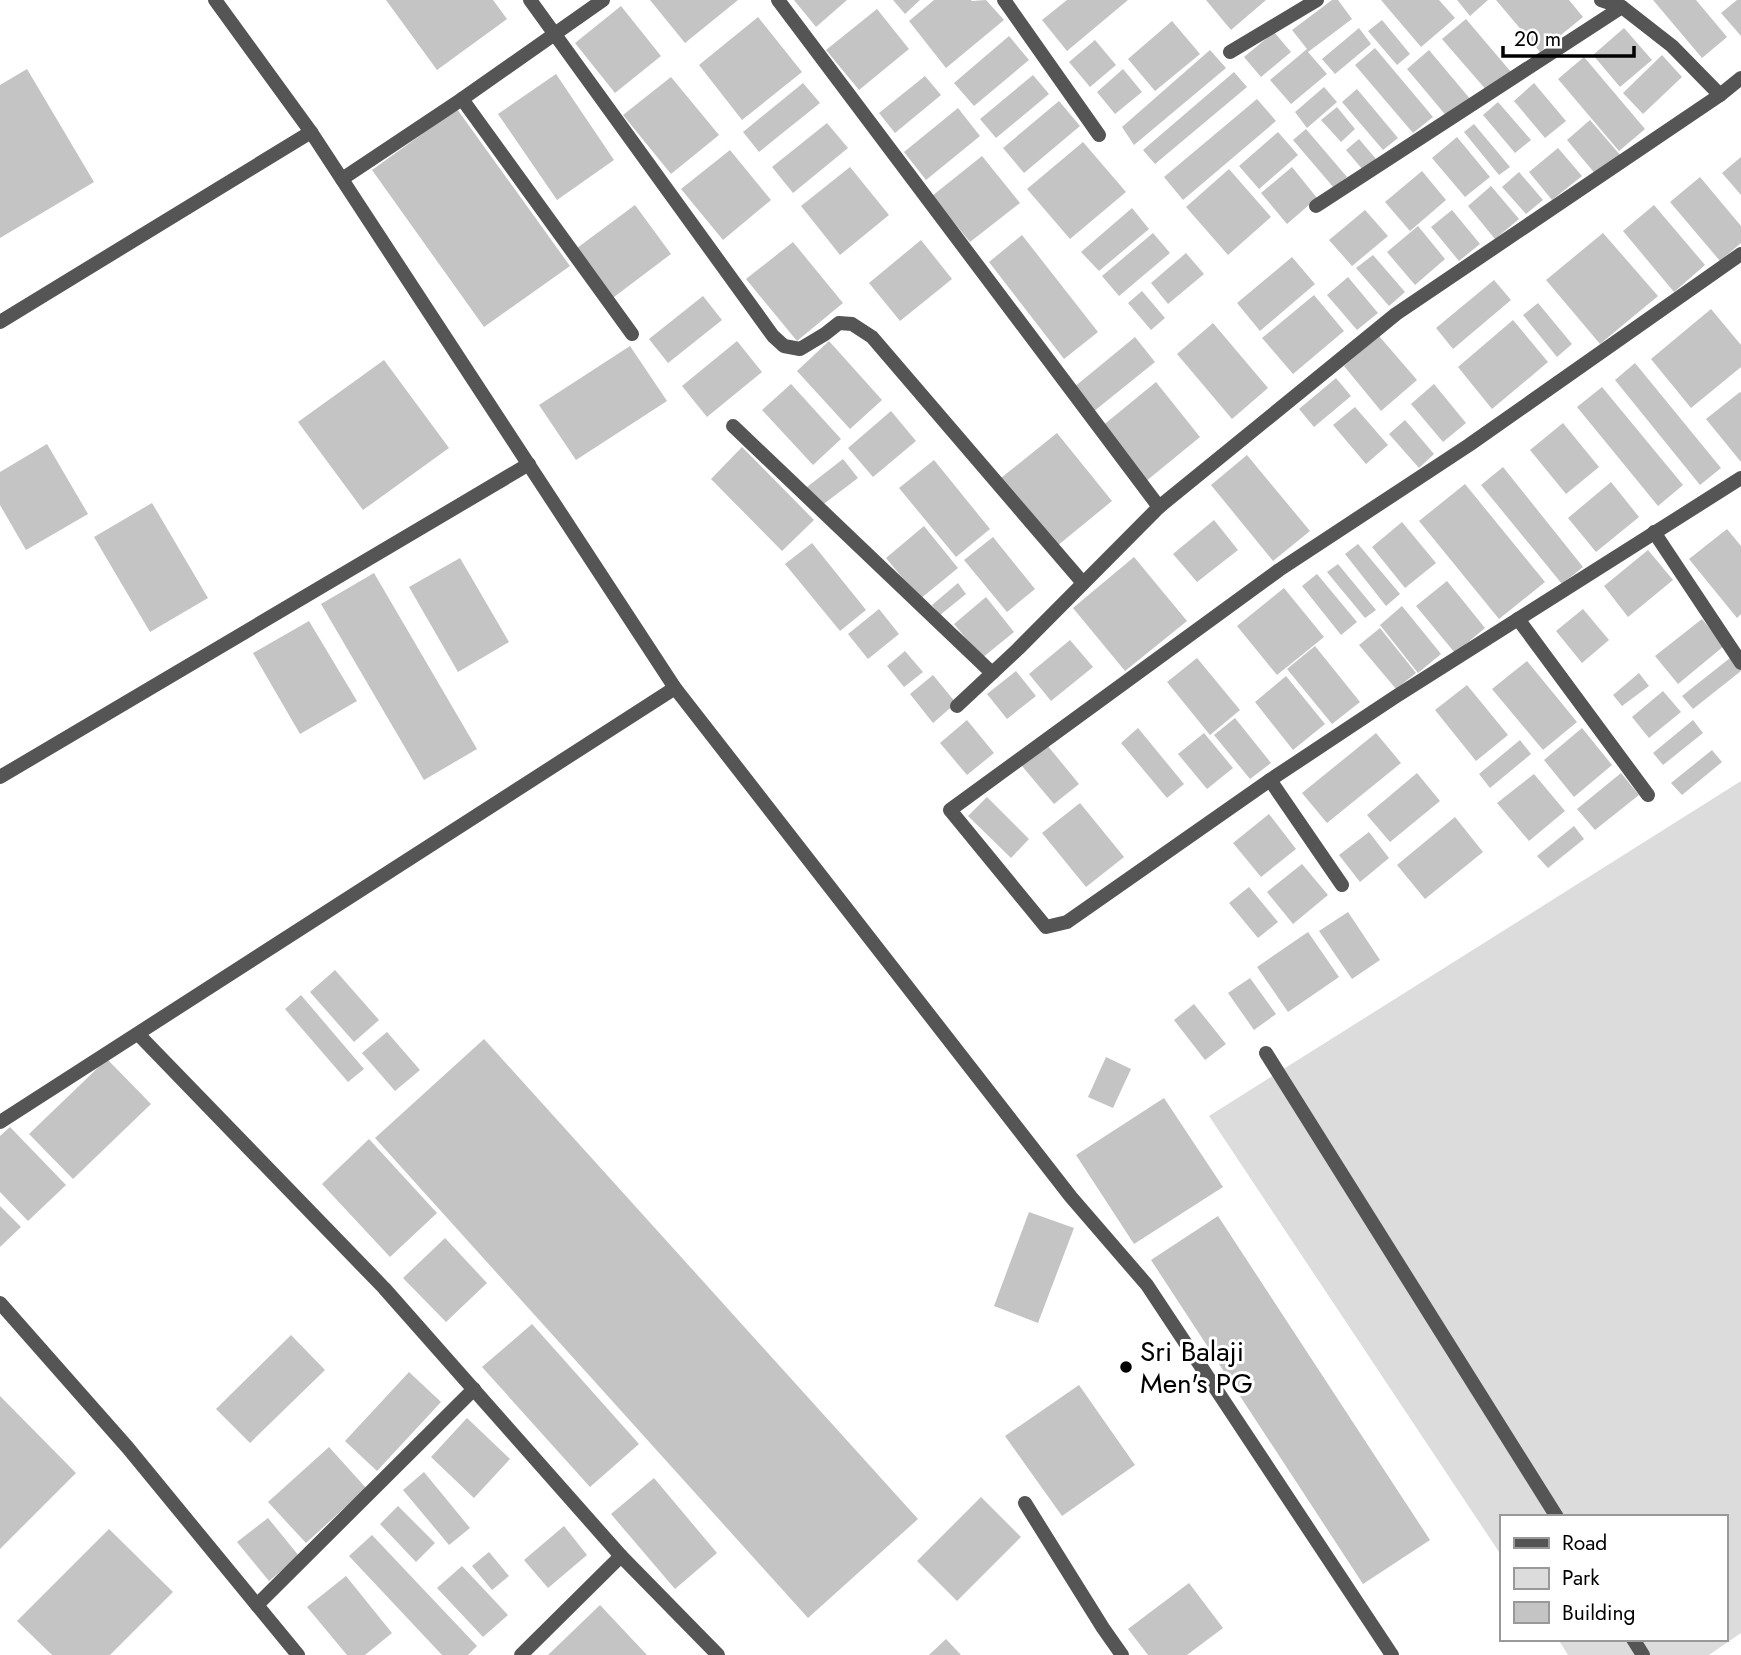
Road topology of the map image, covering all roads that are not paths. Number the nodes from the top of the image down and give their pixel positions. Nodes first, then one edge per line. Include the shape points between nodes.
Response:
1 (215, 0) edge
2 (530, 0) edge
3 (603, 0) edge
4 (778, 0) edge
5 (1004, 0) edge
6 (1317, 0) edge
7 (1601, 0) edge
8 (1622, 7) junction
9 (556, 34) junction
10 (1230, 52) dead end
11 (1741, 78) edge
12 (1720, 95) junction
13 (462, 99) junction
14 (311, 132) junction
15 (1099, 135) dead end
16 (342, 179) junction
17 (1316, 206) dead end
18 (1741, 254) edge
19 (0, 322) edge
20 (632, 334) dead end
21 (733, 426) dead end
22 (528, 464) junction
23 (1741, 478) edge
24 (1159, 507) junction
25 (1654, 532) junction
26 (1083, 583) junction
27 (1518, 618) junction
28 (1741, 663) edge
29 (992, 673) junction
30 (675, 688) junction
31 (957, 706) dead end
32 (0, 777) edge
33 (1270, 780) junction
34 (1648, 795) dead end
35 (1342, 885) dead end
36 (138, 1034) junction
37 (1266, 1053) dead end
38 (0, 1122) edge
39 (0, 1303) edge
40 (474, 1389) junction
41 (1025, 1503) dead end
42 (1556, 1515) edge
43 (621, 1556) junction
44 (257, 1605) junction
45 (298, 1655) edge
46 (521, 1655) edge
47 (718, 1655) edge
48 (1122, 1655) edge
49 (1392, 1655) edge

1 - 14 street
2 - 9 street
3 - 9 street
4 - 24 street
5 - 15 street
6 - 10 street
7 - 8 street
8 - 12 street via 1672,46
8 - 17 street
9 - 13 street
9 - 26 street via 773,336 785,346 800,349 839,323 852,324 872,337
11 - 12 street
12 - 24 street via 1396,314
13 - 16 street
13 - 20 street
14 - 16 street
14 - 19 street
16 - 22 street
18 - 33 street via 1469,445 1279,570 950,810 1046,927 1068,922
21 - 29 street
22 - 30 street
22 - 32 street
23 - 25 street
24 - 26 street
25 - 27 street
25 - 28 street
26 - 29 street
27 - 33 street
27 - 34 street
29 - 31 street
30 - 36 street
30 - 49 street via 1063,1186 1147,1285
33 - 35 street
36 - 38 street
36 - 40 street via 384,1288
37 - 42 street
39 - 44 street via 128,1448
40 - 43 street
40 - 44 street
41 - 48 street
43 - 46 street
43 - 47 street
44 - 45 street

